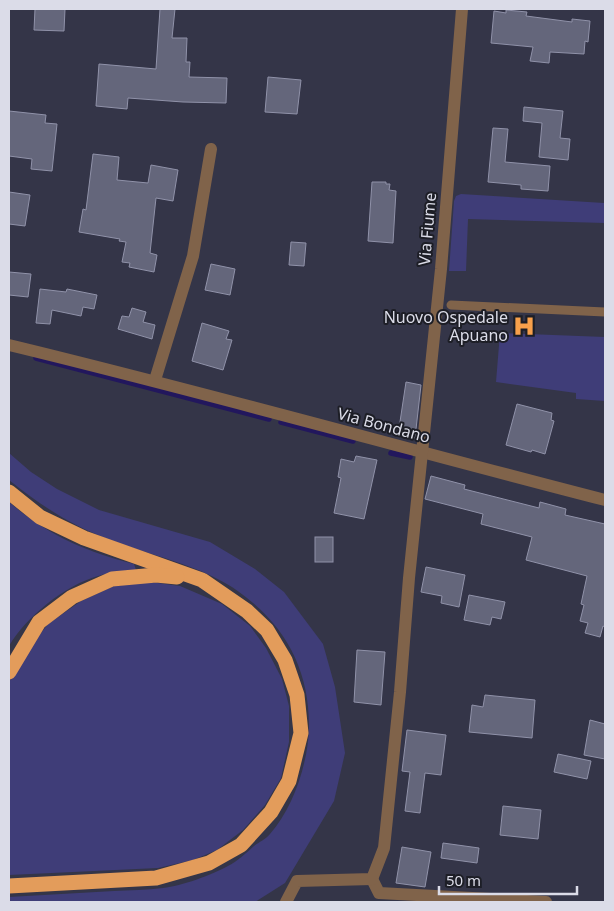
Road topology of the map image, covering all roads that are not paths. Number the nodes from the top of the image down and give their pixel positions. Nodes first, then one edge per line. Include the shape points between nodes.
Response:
1 (462, 9) edge
2 (212, 149) dead end
3 (452, 305) dead end
4 (605, 312) edge
5 (9, 345) edge
6 (155, 380) junction
7 (422, 452) junction
8 (9, 492) edge
9 (605, 500) edge
10 (202, 580) junction
11 (9, 672) edge
12 (372, 879) junction
13 (10, 886) edge
14 (286, 902) edge
15 (546, 902) edge

1 - 7 street, Via Fiume
2 - 6 street via 193,256
3 - 4 lane
5 - 6 street, Via Bondano
6 - 7 street, Via Bondano
7 - 9 street, Via Bondano
7 - 12 street, Via Fiume via 384,848
8 - 10 highway via 40,517 84,538
10 - 11 highway via 156,576 112,579 72,597 39,622
10 - 13 highway via 247,611 267,630 285,660 297,695 301,733 289,781 272,812 241,845 209,863 156,878
12 - 14 street via 297,881
12 - 15 street via 379,893

